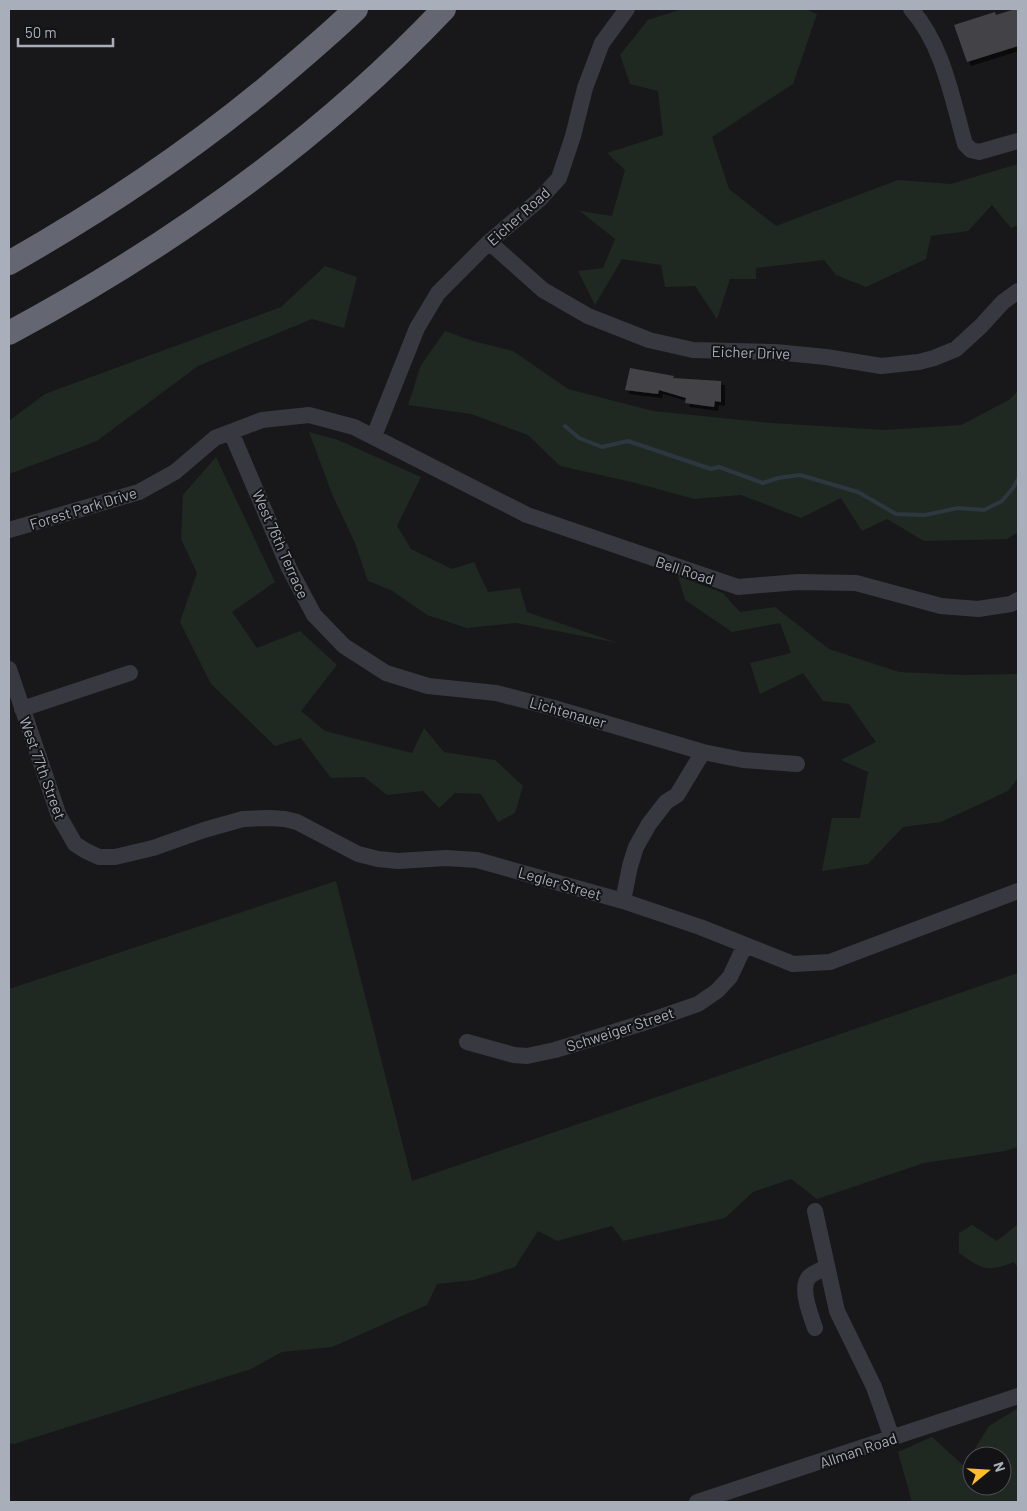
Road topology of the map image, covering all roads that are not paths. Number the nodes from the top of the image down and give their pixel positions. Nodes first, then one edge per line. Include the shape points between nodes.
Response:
1 (356, 9) edge
2 (444, 9) edge
3 (627, 9) edge
4 (911, 9) edge
5 (1018, 141) edge
6 (489, 242) junction
7 (9, 262) edge
8 (1018, 291) edge
9 (9, 333) edge
10 (232, 432) junction
11 (374, 436) junction
12 (9, 530) edge
13 (1018, 600) edge
14 (344, 646) joint
15 (9, 669) edge
16 (130, 673) dead end
17 (22, 710) junction
18 (703, 752) junction
19 (797, 764) dead end
20 (94, 854) joint
21 (1018, 891) edge
22 (623, 901) junction
23 (745, 945) junction
24 (467, 1042) dead end
25 (815, 1211) dead end
26 (827, 1267) junction
27 (815, 1328) dead end
28 (1018, 1396) edge
29 (892, 1438) junction
30 (697, 1502) edge

1 - 7 highway via 299,61 199,142 106,206
2 - 9 highway via 317,128 247,183 123,268
3 - 6 street, Eicher Road via 602,43 585,88 559,178 540,199
4 - 5 street via 923,22 945,71 965,144 979,152
6 - 8 street, Eicher Drive via 543,290 588,316 649,340 693,350 792,354 881,366 919,362 956,349
6 - 11 street, Eicher Road via 438,293 417,328
10 - 11 street, Forest Park Drive via 262,420 308,415 354,427
10 - 12 street, Forest Park Drive via 215,438 175,472 139,492
10 - 14 street, West 76th Terrace via 293,576 314,615
11 - 13 street, Bell Road via 527,515 738,588 798,582 856,583 941,606 978,609
14 - 18 street, Lichtenauer via 386,673 428,686 496,693
15 - 17 street, West 77th Street
16 - 17 street
17 - 20 street, West 77th Street via 59,816 75,844
18 - 19 street, Lichtenauer via 744,760
18 - 22 street via 677,795 666,802 636,847
20 - 22 street, Legler Street via 115,857 243,819 270,818 297,822 358,854 378,859 477,860
21 - 23 street, Legler Street via 830,962 793,964
22 - 23 street, Legler Street
23 - 24 street, Schweiger Street via 730,977 717,992 698,1004 527,1056
25 - 26 street
26 - 27 street via 808,1278 805,1284
26 - 29 street via 837,1311 874,1387
28 - 29 street, Allman Road
29 - 30 street, Allman Road

